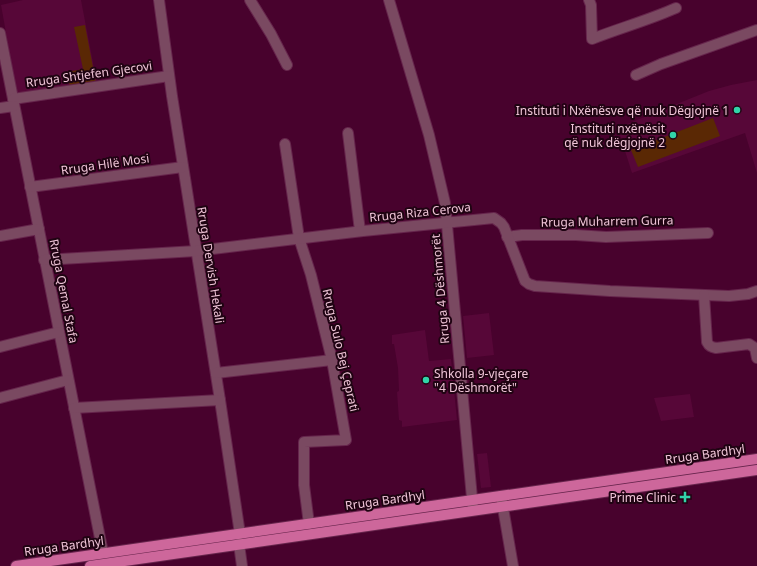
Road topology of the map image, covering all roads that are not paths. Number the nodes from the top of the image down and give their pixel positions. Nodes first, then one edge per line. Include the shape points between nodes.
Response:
1 (160, 0) edge
2 (250, 0) edge
3 (389, 0) edge
4 (589, 0) edge
5 (676, 8) dead end
6 (757, 30) edge
7 (0, 33) edge
8 (287, 65) dead end
9 (636, 75) dead end
10 (169, 76) junction
11 (14, 102) junction
12 (0, 108) edge
13 (348, 133) dead end
14 (285, 144) dead end
15 (183, 167) junction
16 (30, 187) junction
17 (447, 223) junction
18 (38, 229) junction
19 (360, 231) junction
20 (708, 233) dead end
21 (0, 236) edge
22 (507, 237) junction
23 (299, 238) junction
24 (196, 251) junction
25 (44, 260) junction
26 (757, 291) edge
27 (704, 295) junction
28 (59, 332) junction
29 (0, 347) edge
30 (757, 358) edge
31 (332, 360) junction
32 (216, 373) junction
33 (68, 380) junction
34 (0, 398) edge
35 (220, 400) junction
36 (74, 408) junction
37 (757, 459) edge
38 (757, 470) edge
39 (502, 501) junction
40 (473, 506) junction
41 (309, 524) junction
42 (240, 534) junction
43 (239, 544) junction
44 (102, 553) junction
45 (104, 565) edge
46 (16, 566) edge
47 (90, 566) edge
48 (242, 566) edge
49 (513, 566) edge

1 - 10 street, Rruga Dervish Hekali
2 - 8 street
3 - 17 street, Rruga 4 Dëshmorët via 429,135
4 - 5 street via 592,39
6 - 9 street
7 - 11 street, Rruga Qemal Stafa
10 - 11 street, Rruga Shtjefen Gjecovi
10 - 15 street, Rruga Dervish Hekali
11 - 12 street, Rruga Shtjefen Gjecovi
11 - 16 street, Rruga Qemal Stafa
13 - 19 street
14 - 23 street, Rruga Sulo Bej Çeprati
15 - 16 street, Rruga Hilë Mosi
15 - 24 street, Rruga Dervish Hekali
16 - 18 street, Rruga Qemal Stafa
17 - 19 street, Rruga Riza Cerova
17 - 22 street, Rruga Riza Cerova via 494,218 501,223
17 - 40 street, Rruga 4 Dëshmorët
18 - 21 street
18 - 25 street, Rruga Qemal Stafa
19 - 23 street, Rruga Riza Cerova
20 - 22 street, Rruga Muharrem Gurra
22 - 27 street, Rruga Riza Cerova via 522,276 529,284 535,286
23 - 24 street, Rruga Riza Cerova
23 - 31 street, Rruga Sulo Bej Çeprati
24 - 25 street, Rruga Riza Cerova
24 - 32 street, Rruga Dervish Hekali
25 - 28 street, Rruga Qemal Stafa
26 - 27 street, Rruga Riza Cerova via 735,295
27 - 30 street via 709,345 716,348 750,344 755,348
28 - 29 street
28 - 33 street, Rruga Qemal Stafa
31 - 32 street
31 - 41 street, Rruga Sulo Bej Çeprati via 346,440 304,442 304,485
32 - 35 street, Rruga Dervish Hekali
33 - 34 street
33 - 36 street, Rruga Qemal Stafa
35 - 36 street
35 - 42 street, Rruga Dervish Hekali
36 - 44 street, Rruga Qemal Stafa
37 - 39 main road, Rruga Bardhyl
38 - 39 main road, Rruga Bardhyl
39 - 40 main road, Rruga Bardhyl
39 - 49 street
40 - 41 main road, Rruga Bardhyl
40 - 43 main road, Rruga Bardhyl
41 - 42 main road, Rruga Bardhyl
42 - 44 main road, Rruga Bardhyl
43 - 45 main road, Rruga Bardhyl
43 - 48 street
44 - 46 main road, Rruga Bardhyl
45 - 47 main road, Rruga Bardhyl

